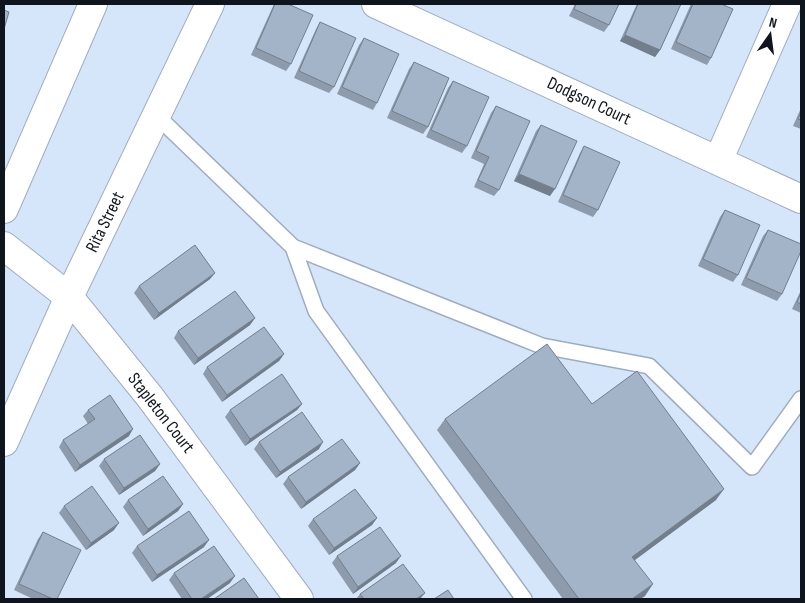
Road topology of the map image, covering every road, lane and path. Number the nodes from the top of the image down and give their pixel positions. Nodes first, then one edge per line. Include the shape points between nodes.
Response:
1 (93, 4) edge
2 (210, 4) edge
3 (376, 4) edge
4 (787, 4) edge
5 (157, 116) junction
6 (718, 160) junction
7 (801, 199) edge
8 (4, 209) edge
9 (4, 246) edge
10 (293, 247) junction
11 (69, 296) junction
12 (801, 399) edge
13 (4, 442) edge
14 (299, 599) edge
15 (524, 599) edge

1 - 8 street
2 - 5 street, Rita Street
3 - 6 street, Dodgson Court
4 - 6 street
5 - 10 lane
5 - 11 street, Rita Street
6 - 7 street, Dodgson Court
9 - 11 street, Stapleton Court
10 - 12 lane via 542,346 649,366 752,467
10 - 15 lane via 316,311
11 - 13 street, Rita Street
11 - 14 street, Stapleton Court via 150,397

